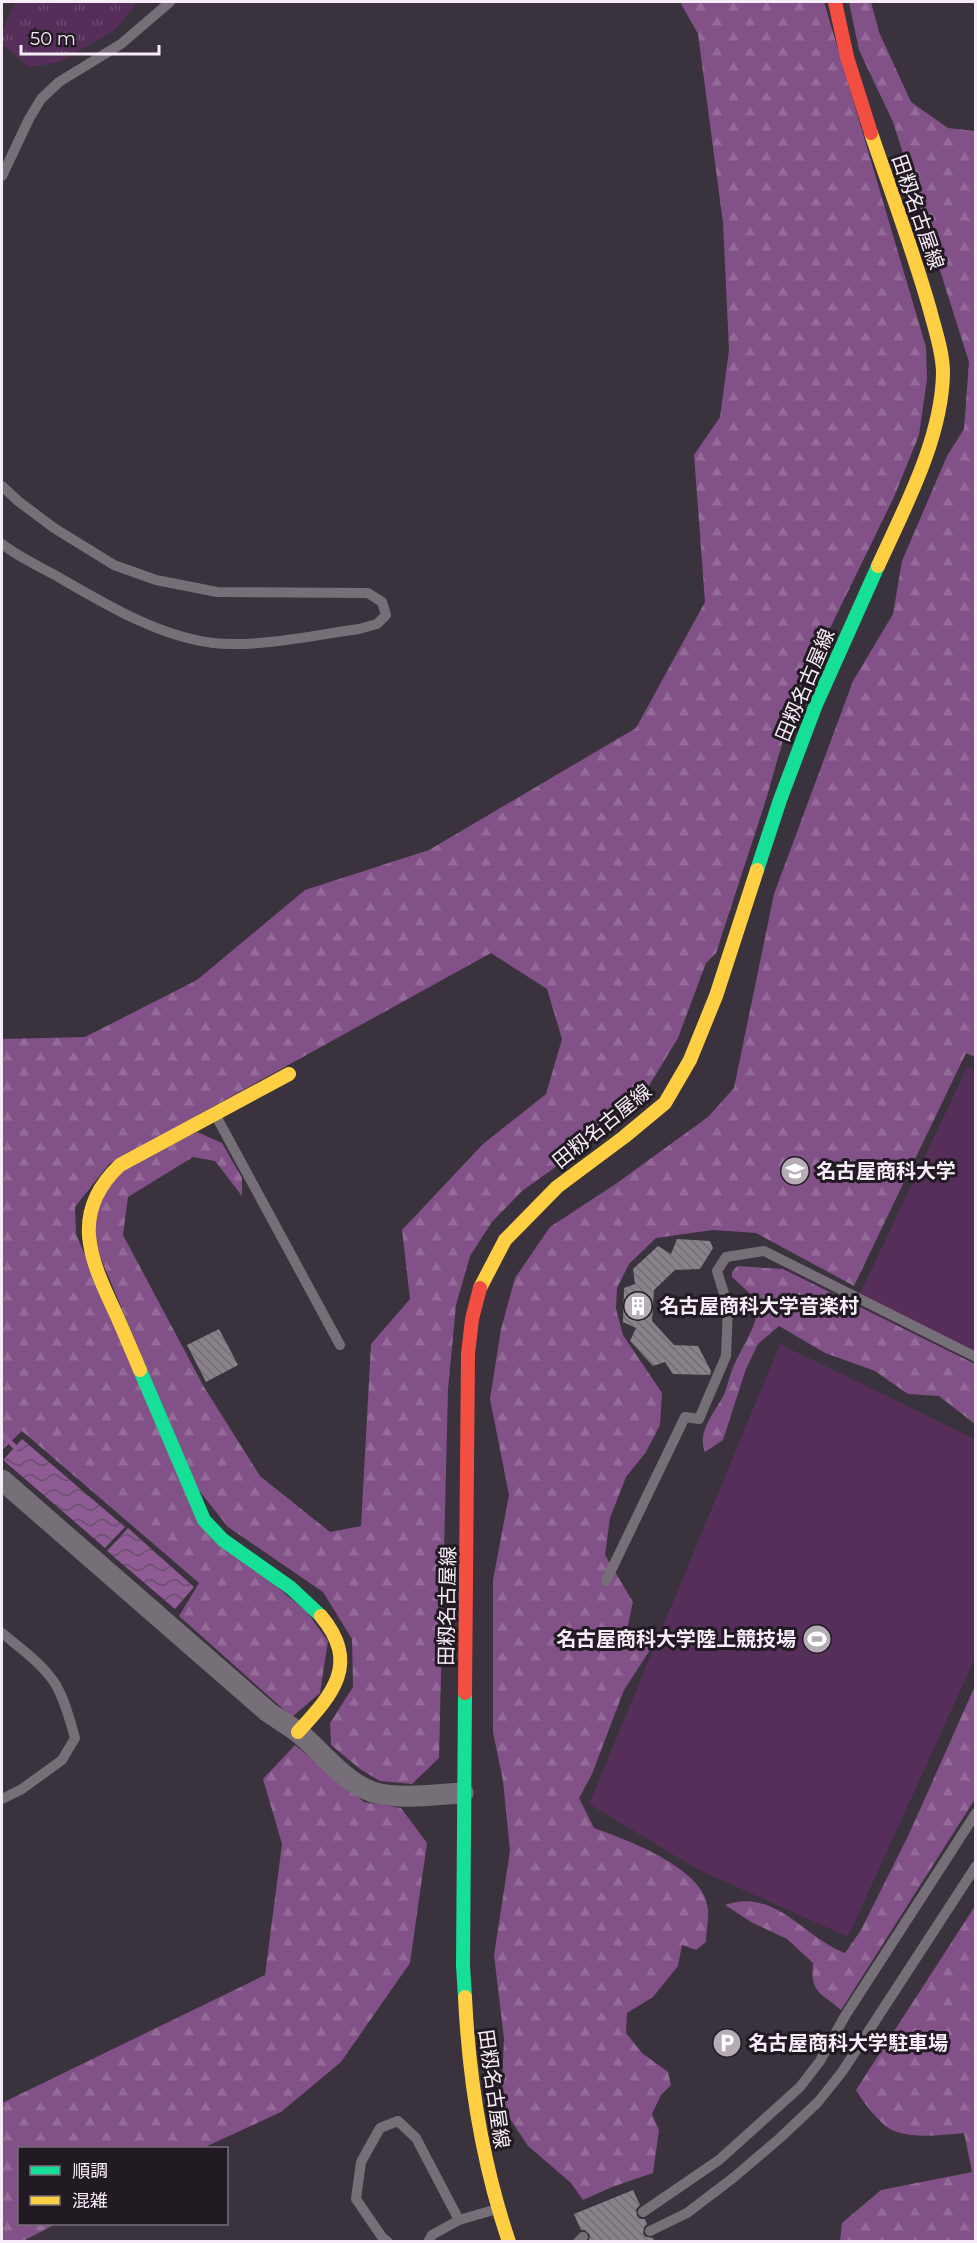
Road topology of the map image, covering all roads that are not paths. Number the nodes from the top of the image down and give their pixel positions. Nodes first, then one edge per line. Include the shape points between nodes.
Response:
1 (170, 2) edge
2 (835, 2) edge
3 (2, 176) edge
4 (2, 486) edge
5 (2, 544) edge
6 (289, 1074) dead end
7 (214, 1113) junction
8 (340, 1345) dead end
9 (975, 1357) edge
10 (2, 1480) edge
11 (606, 1581) dead end
12 (2, 1633) edge
13 (298, 1732) junction
14 (463, 1793) junction
15 (2, 1799) edge
16 (975, 1813) edge
17 (975, 1866) edge
18 (497, 2209) junction
19 (643, 2212) dead end
20 (459, 2220) junction
21 (650, 2231) dead end
22 (388, 2241) edge
23 (428, 2241) edge
24 (509, 2241) edge

1 - 3 lane via 122,44 59,82 41,99
2 - 14 main road, 田籾名古屋線 via 857,90 937,337 943,371 938,416 914,486 815,707 716,996 690,1060 665,1103 557,1187 505,1240 481,1285 468,1354
4 - 5 lane via 54,528 94,553 114,565 156,580 217,592 368,593 382,602 386,615 377,624 359,629 246,644 186,638 144,623
6 - 7 main road
7 - 8 lane
7 - 13 main road via 138,1153 105,1178 88,1219 88,1241 204,1520 222,1539 309,1600 330,1624 342,1654 337,1682 326,1703
9 - 11 lane via 764,1251 726,1257 717,1271 728,1307 726,1356 699,1419 685,1417
10 - 13 street via 268,1712
12 - 15 lane via 39,1664 56,1685 75,1738 62,1760
13 - 14 street via 348,1778 369,1791
14 - 18 main road, 田籾名古屋線 via 462,1966 466,2049 478,2136
16 - 19 lane via 800,2087 719,2160
17 - 21 lane via 818,2102 773,2145 687,2213
18 - 20 lane
18 - 24 main road, 田籾名古屋線
20 - 22 lane via 416,2138 398,2121 380,2128 361,2162 356,2199
20 - 23 lane

